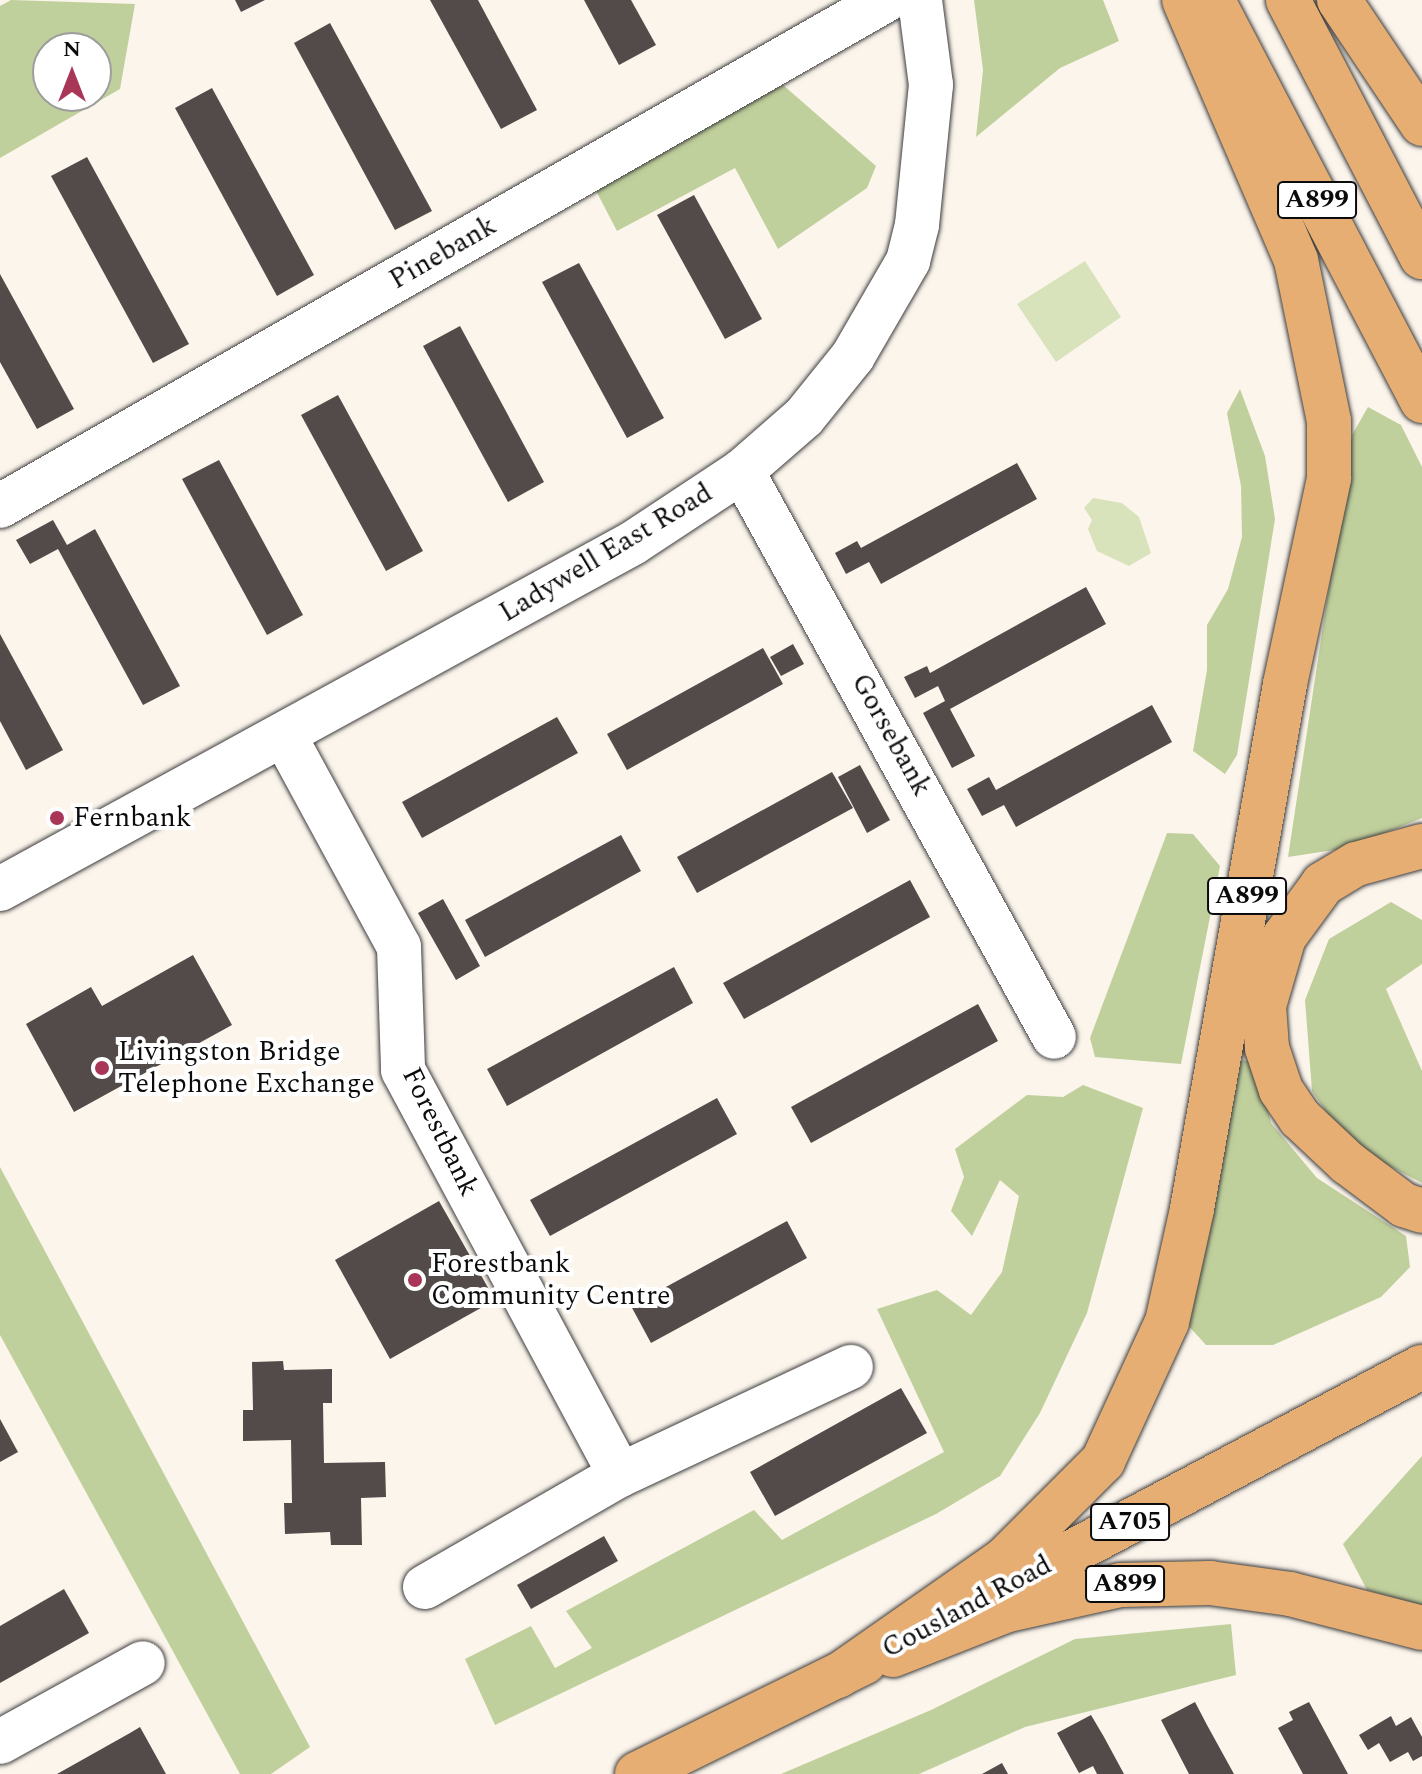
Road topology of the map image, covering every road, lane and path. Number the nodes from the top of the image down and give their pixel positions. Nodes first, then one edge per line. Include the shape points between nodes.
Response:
1 (886, 0) edge
2 (920, 0) edge
3 (1184, 0) edge
4 (1212, 0) edge
5 (1288, 0) edge
6 (1339, 0) edge
7 (1422, 124) edge
8 (1422, 257) edge
9 (1422, 401) edge
10 (742, 471) junction
11 (0, 506) edge
12 (284, 735) junction
13 (1422, 846) edge
14 (0, 889) edge
15 (1051, 1009) dead end
16 (1422, 1211) edge
17 (851, 1367) dead end
18 (1422, 1367) edge
19 (620, 1475) junction
20 (425, 1587) dead end
21 (1422, 1628) edge
22 (143, 1663) dead end
23 (838, 1676) junction
24 (0, 1742) edge
25 (637, 1774) edge

1 - 11 street, Pinebank
2 - 10 street, Ladywell East Road via 931,85 917,225 908,261 853,356 804,417
3 - 23 main road, A899 via 1296,260 1329,421 1329,478 1285,684 1192,1209 1167,1322 1103,1461 1005,1559
4 - 9 main road, A899
5 - 8 main road, A899
6 - 7 main road
10 - 12 street, Ladywell East Road via 633,543
10 - 15 street, Gorsebank
12 - 14 street, Ladywell East Road
12 - 19 street, Forestbank via 399,947 403,1070
13 - 16 main road via 1356,864 1323,884 1284,937 1264,1006 1267,1048 1281,1090 1300,1118 1348,1163 1404,1205
17 - 19 street
18 - 23 main road, Cousland Road / A705
19 - 20 street
21 - 23 main road, A899 via 1290,1594 1210,1583 1121,1585 1008,1610
22 - 24 street
23 - 25 main road, Cousland Road / A705

